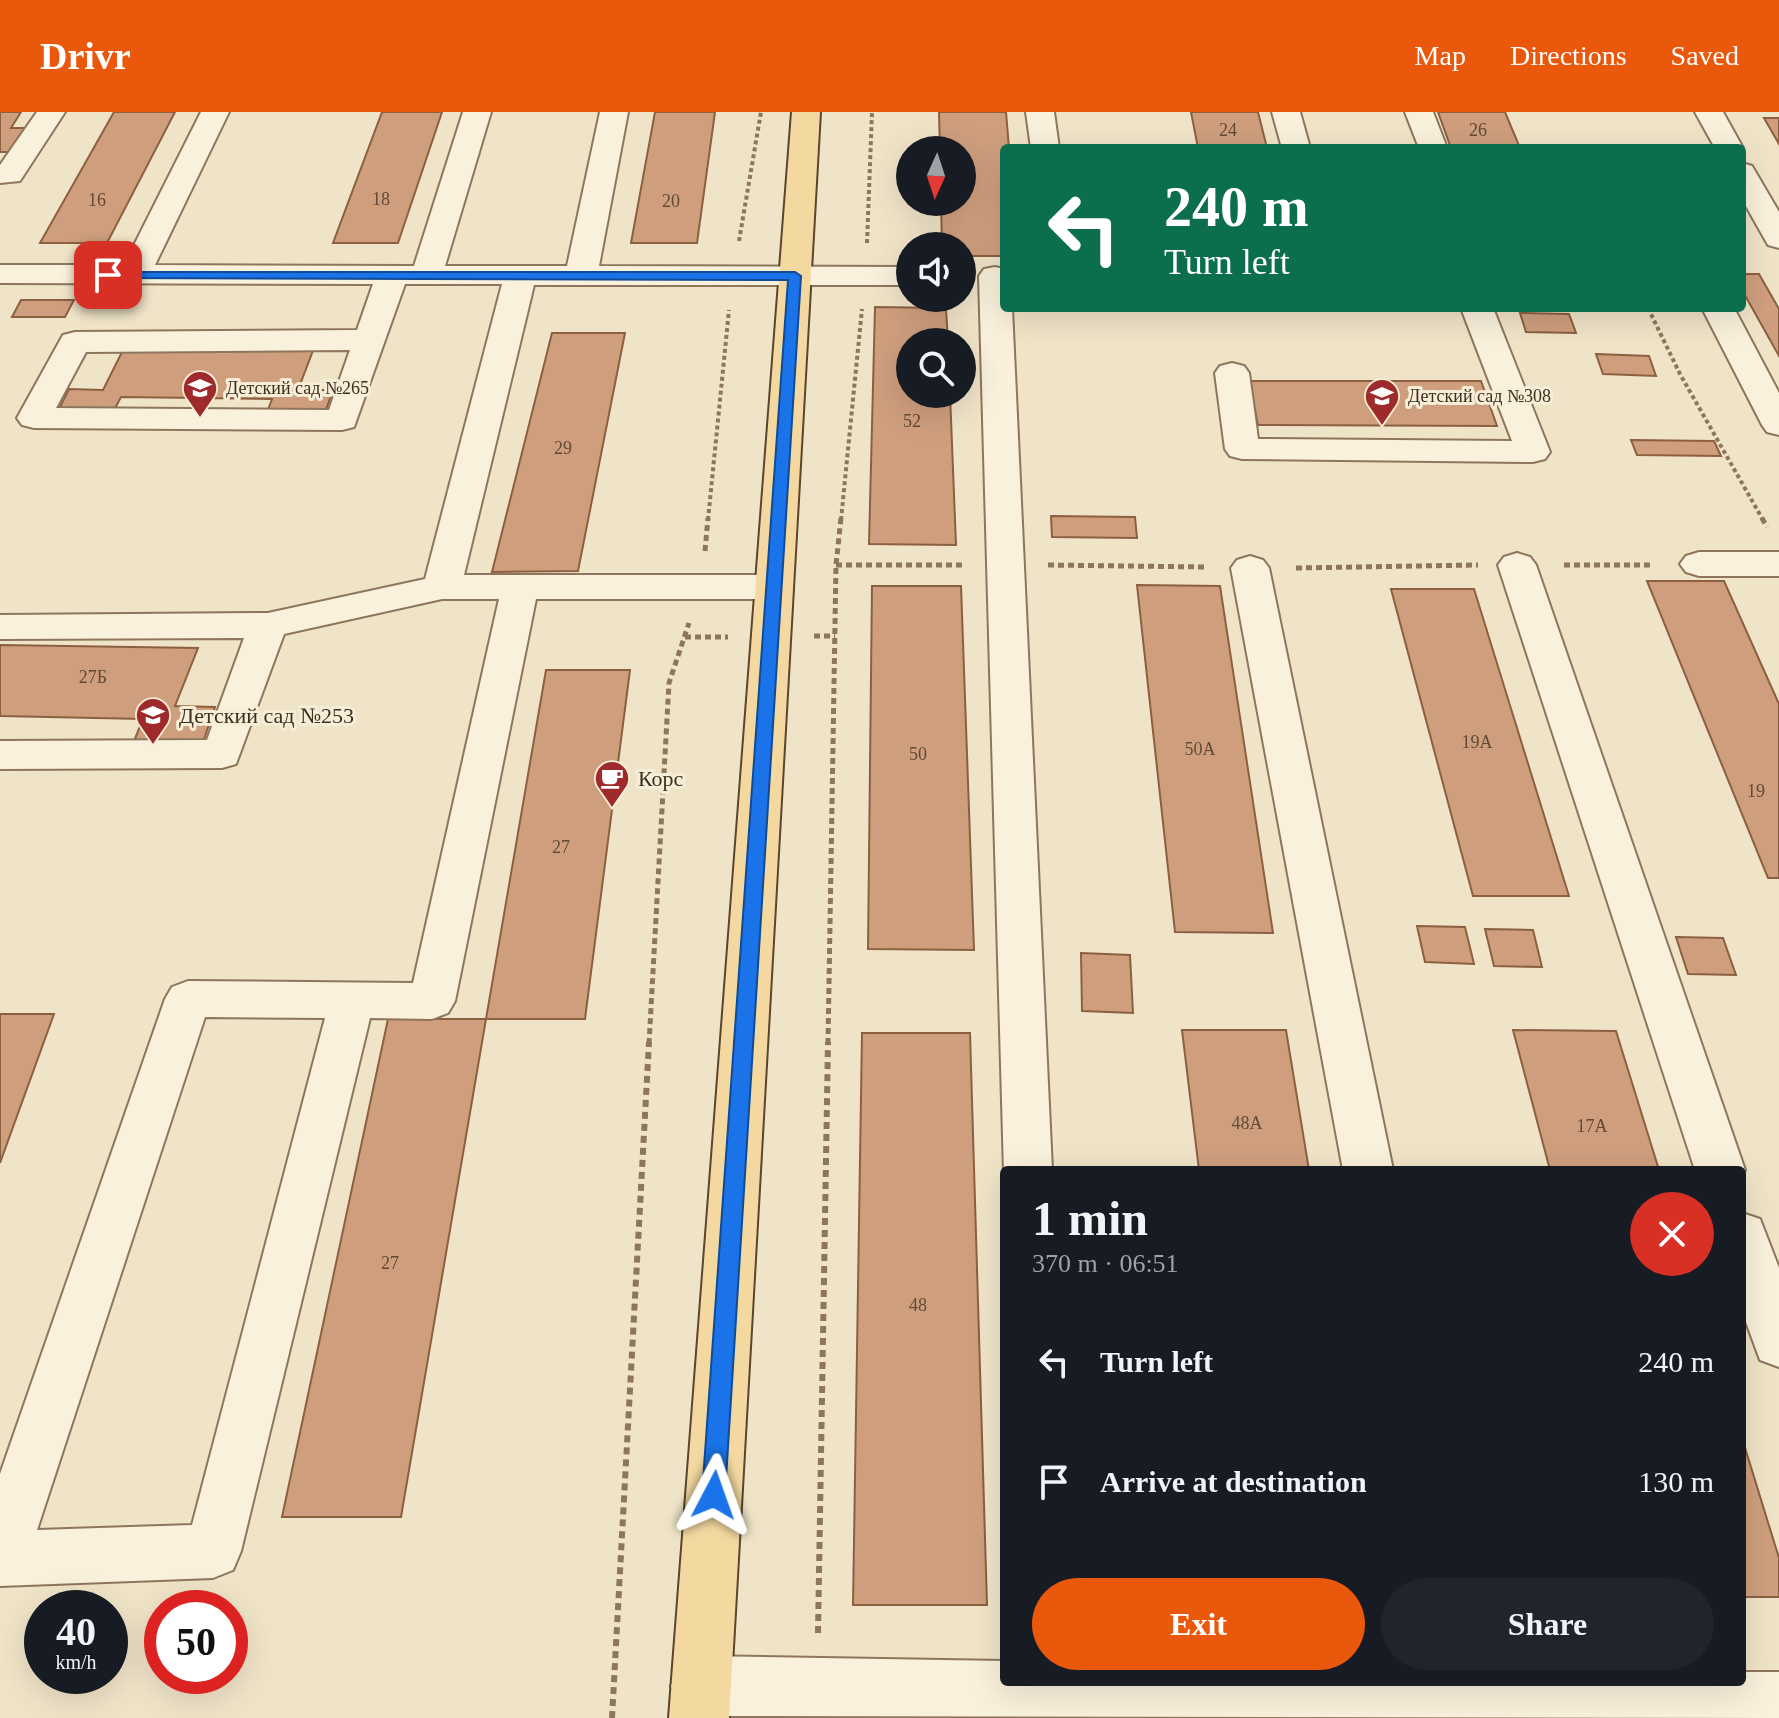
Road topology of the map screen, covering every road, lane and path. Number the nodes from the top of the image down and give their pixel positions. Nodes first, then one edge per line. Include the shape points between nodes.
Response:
1 (51, 112) edge
2 (215, 112) edge
3 (477, 112) edge
4 (614, 112) edge
5 (761, 112) edge
6 (806, 112) edge
7 (872, 112) edge
8 (1040, 112) edge
9 (1286, 112) edge
10 (1419, 112) edge
11 (1709, 112) edge
12 (1044, 144) edge
13 (1295, 144) edge
14 (1431, 144) edge
15 (1727, 144) edge
16 (0, 174) edge
17 (1746, 179) edge
18 (1779, 239) edge
19 (0, 274) edge
20 (135, 275) junction
21 (392, 276) junction
22 (426, 276) junction
23 (520, 276) junction
24 (581, 276) junction
25 (732, 276) junction
26 (795, 276) junction
27 (866, 276) junction
28 (896, 276) edge
29 (987, 276) edge
30 (1479, 312) edge
31 (1650, 312) edge
32 (1720, 312) edge
33 (370, 340) junction
34 (1232, 373) dead end
35 (1779, 425) edge
36 (1775, 550) edge
37 (1699, 564) dead end
38 (1517, 565) dead end
39 (1250, 568) dead end
40 (442, 587) junction
41 (520, 587) junction
42 (701, 587) junction
43 (774, 587) junction
44 (268, 625) junction
45 (0, 627) edge
46 (0, 755) edge
47 (352, 1000) junction
48 (1027, 1166) edge
49 (1367, 1166) edge
50 (1719, 1166) edge
51 (1746, 1246) edge
52 (1779, 1344) edge
53 (0, 1558) edge
54 (1044, 1687) edge
55 (817, 1688) junction
56 (1469, 1690) edge
57 (700, 1702) edge
58 (1779, 1702) edge
59 (1162, 1706) edge
60 (1280, 1706) edge
61 (1593, 1708) edge
62 (612, 1718) edge

1 - 16 street via 10,175
2 - 20 street
3 - 22 street
4 - 24 street
5 - 25 path
6 - 26 main road
7 - 27 path
8 - 12 street
9 - 13 street
10 - 14 street
11 - 15 street
17 - 18 street
19 - 20 street
20 - 21 street
21 - 22 street
21 - 33 street
22 - 23 street
23 - 24 street
23 - 40 street
24 - 25 street
25 - 26 street
25 - 42 path
26 - 27 street
26 - 43 main road
27 - 28 street
27 - 55 path via 836,565
29 - 48 street
30 - 34 street via 1533,452 1242,449
31 - 36 path
32 - 35 street
33 - 33 street via 342,420 34,418 75,342
36 - 37 street
38 - 50 street
39 - 49 street
40 - 41 street
40 - 44 street
41 - 42 street
41 - 47 street via 432,1001
42 - 43 street
42 - 62 path via 669,683
43 - 57 main road
44 - 45 street
44 - 46 street via 222,754
47 - 53 street via 188,999
47 - 53 street via 213,1551
51 - 52 street
54 - 55 street
54 - 59 street
55 - 57 street
56 - 60 street
56 - 61 street
58 - 61 street
59 - 60 street

